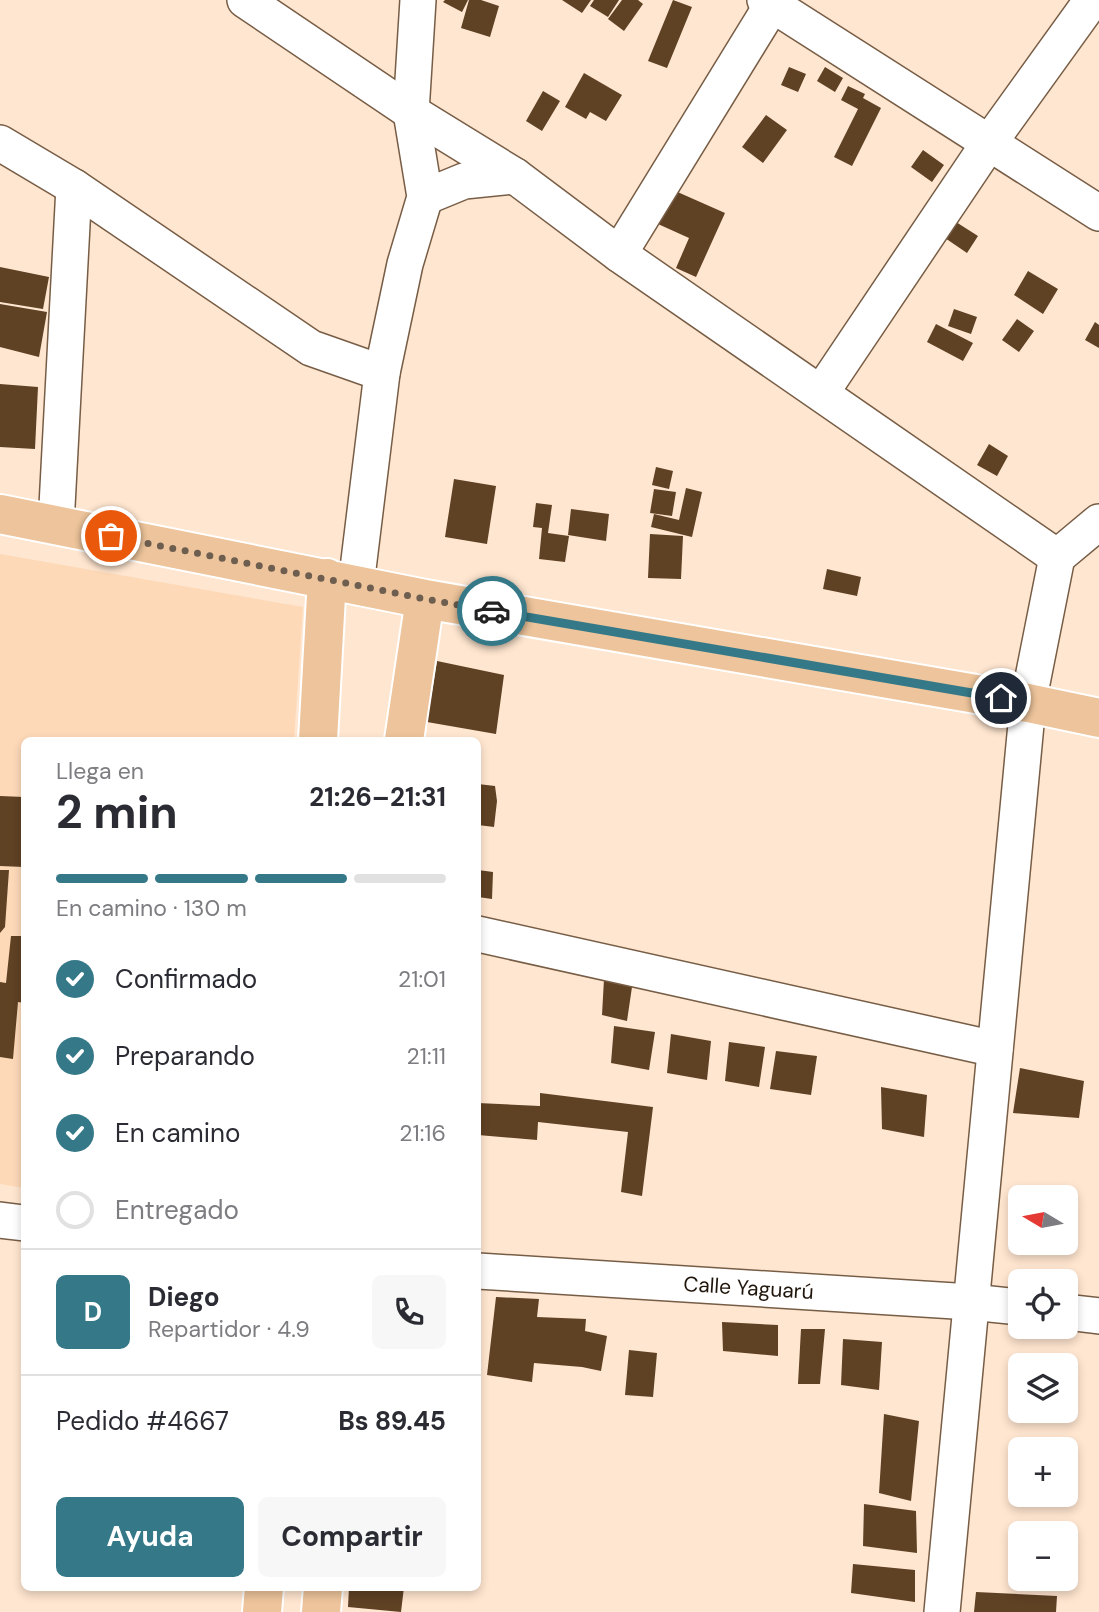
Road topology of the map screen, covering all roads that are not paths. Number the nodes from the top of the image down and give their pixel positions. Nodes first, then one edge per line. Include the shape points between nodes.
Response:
1 (244, 0) edge
2 (418, 0) edge
3 (1092, 0) edge
4 (771, 1) edge
5 (411, 112) junction
6 (0, 143) edge
7 (989, 143) junction
8 (515, 176) junction
9 (74, 187) junction
10 (425, 197) junction
11 (1099, 213) edge
12 (619, 254) junction
13 (382, 373) junction
14 (821, 393) junction
15 (0, 514) edge
16 (1099, 523) edge
17 (56, 525) junction
18 (1057, 556) junction
19 (342, 582) junction
20 (425, 599) junction
21 (1028, 703) junction
22 (1099, 718) edge
23 (318, 737) edge
24 (404, 737) edge
25 (481, 935) edge
26 (995, 1049) junction
27 (0, 1220) edge
28 (21, 1223) edge
29 (481, 1271) edge
30 (971, 1302) junction
31 (1008, 1306) edge
32 (1078, 1313) edge
33 (1099, 1316) edge
34 (264, 1591) edge
35 (323, 1591) edge
36 (262, 1612) edge
37 (321, 1612) edge
38 (942, 1612) edge

1 - 5 street
2 - 5 street
3 - 7 street
4 - 7 street
4 - 12 street
5 - 8 street
5 - 10 street
6 - 9 street
7 - 11 street
7 - 14 street
8 - 10 street via 464,181
8 - 12 street
9 - 13 street via 311,348
9 - 17 street
10 - 13 street via 405,264
12 - 14 street
13 - 19 street
14 - 18 street
15 - 17 main road
16 - 18 street
17 - 19 main road
18 - 21 street
19 - 20 main road
19 - 23 main road
20 - 21 main road
20 - 24 main road
21 - 22 main road
21 - 26 street
25 - 26 street
26 - 30 street
27 - 28 street
29 - 30 street, Calle Yaguarú
30 - 31 street, Calle Yaguarú
30 - 38 street
32 - 33 street
34 - 36 main road
35 - 37 main road

